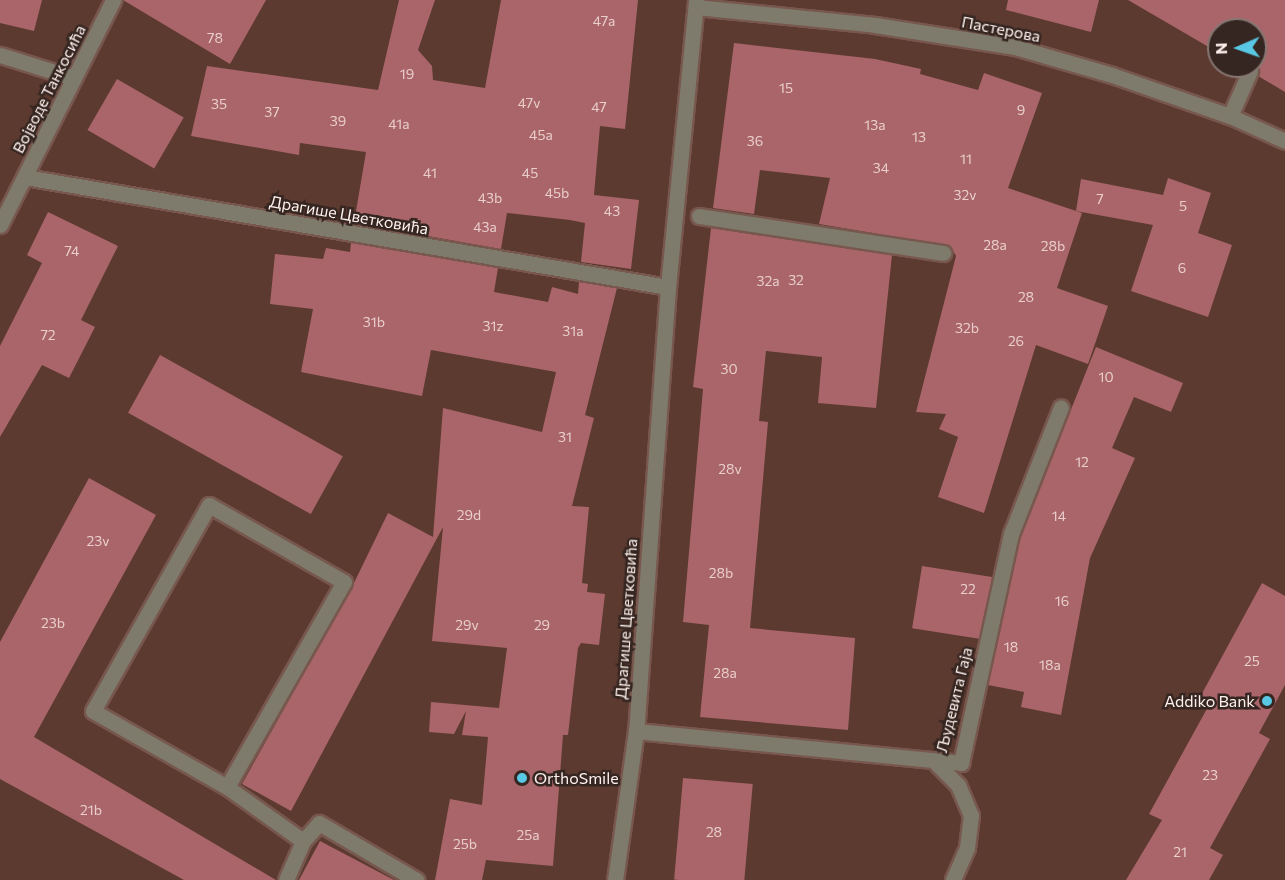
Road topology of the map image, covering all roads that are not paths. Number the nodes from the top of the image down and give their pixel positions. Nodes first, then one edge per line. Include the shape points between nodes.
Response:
1 (113, 0) edge
2 (696, 4) edge
3 (0, 56) edge
4 (74, 78) junction
5 (1247, 78) edge
6 (1230, 116) junction
7 (1285, 141) edge
8 (25, 177) junction
9 (699, 216) dead end
10 (0, 225) edge
11 (943, 253) dead end
12 (668, 287) junction
13 (1061, 407) dead end
14 (636, 731) junction
15 (937, 764) junction
16 (227, 788) junction
17 (303, 841) junction
18 (286, 880) edge
19 (416, 880) edge
20 (615, 880) edge
21 (953, 880) edge

1 - 4 street, Војводе Танкосића
2 - 6 street, Пастерова via 875,25 1015,47
2 - 12 street, Драгише Цветковића
3 - 4 street
4 - 8 street, Војводе Танкосића
5 - 6 street
6 - 7 street, Пастерова
8 - 10 street, Војводе Танкосића
8 - 12 street, Драгише Цветковића
9 - 11 street
12 - 14 street, Драгише Цветковића
13 - 15 street, Људевита Гаја via 1011,534 961,763
14 - 15 street, Људевита Гаја
14 - 20 street, Драгише Цветковића
15 - 21 street via 958,785 971,815 967,848
16 - 16 street via 93,711 209,505 344,582
16 - 17 street
17 - 18 street
17 - 19 street via 320,824

